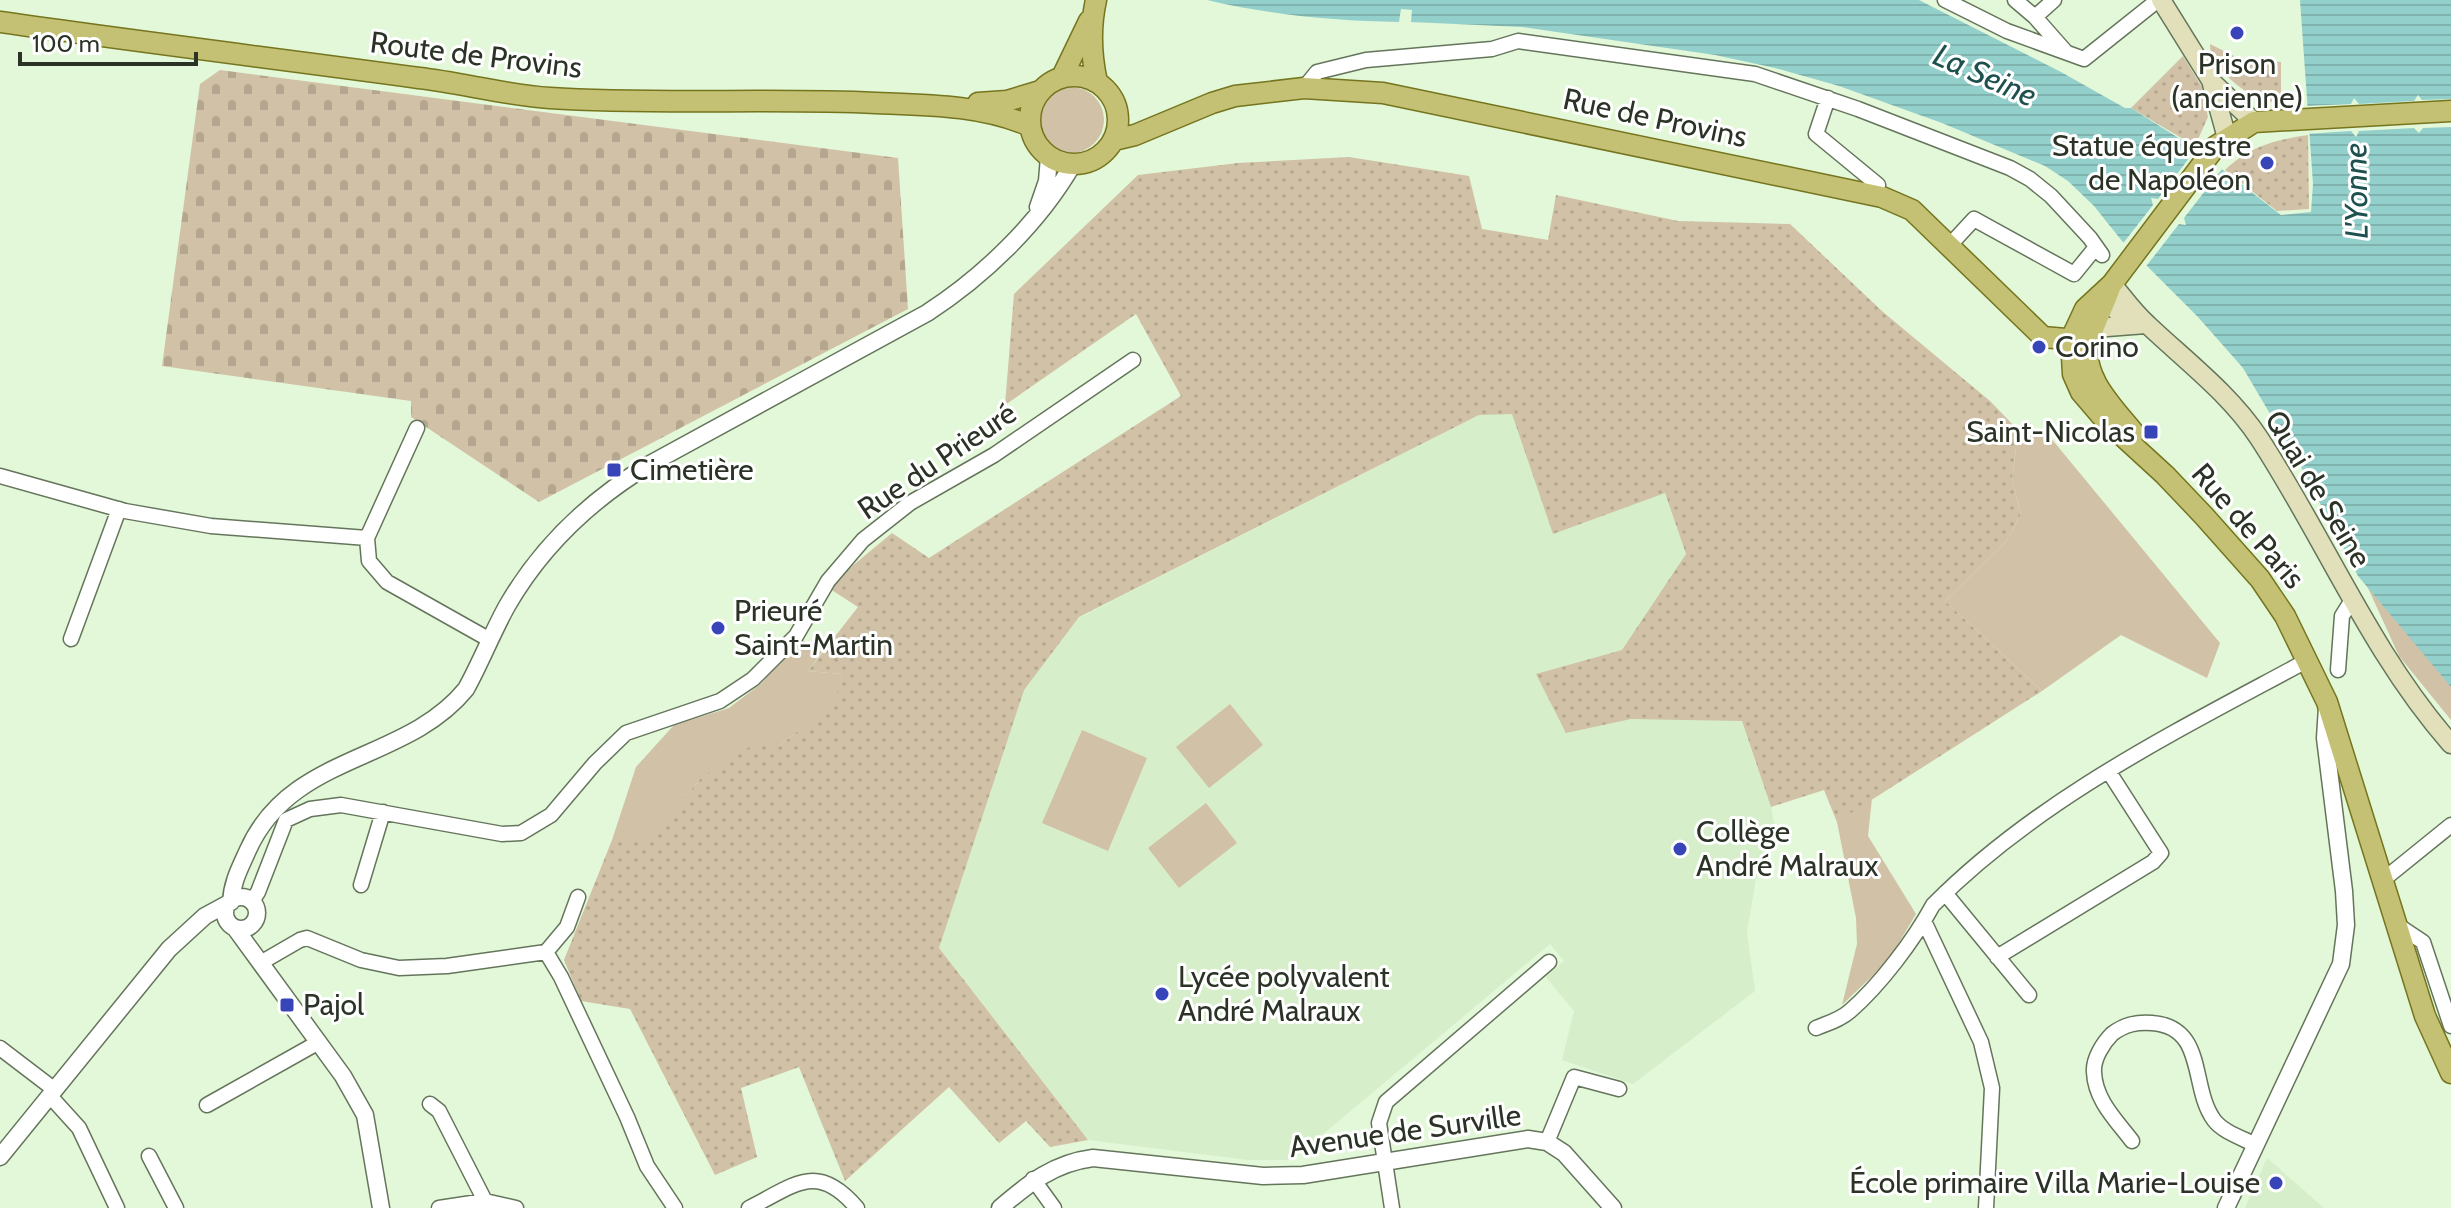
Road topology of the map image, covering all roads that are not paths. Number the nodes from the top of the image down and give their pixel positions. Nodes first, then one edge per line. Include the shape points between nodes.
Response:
1 (1945, 0) edge
2 (2015, 0) edge
3 (2054, 0) edge
4 (2160, 0) edge
5 (1094, 7) edge
6 (2035, 17) junction
7 (0, 22) edge
8 (2067, 53) junction
9 (1062, 77) junction
10 (1097, 82) junction
11 (2212, 82) junction
12 (1304, 88) junction
13 (1040, 91) junction
14 (1828, 98) junction
15 (948, 106) junction
16 (1117, 110) junction
17 (2451, 111) edge
18 (2254, 122) junction
19 (1160, 124) junction
20 (1030, 126) junction
21 (2227, 138) junction
22 (1114, 140) junction
23 (1049, 157) junction
24 (1073, 164) junction
25 (1876, 196) junction
26 (1032, 219) junction
27 (1950, 245) junction
28 (2105, 293) junction
29 (2140, 324) junction
30 (2085, 336) junction
31 (1133, 360) dead end
32 (417, 428) dead end
33 (0, 476) edge
34 (119, 509) junction
35 (367, 538) junction
36 (2352, 600) junction
37 (71, 639) dead end
38 (490, 640) junction
39 (2308, 660) junction
40 (2338, 670) dead end
41 (2327, 702) junction
42 (2451, 744) edge
43 (2109, 772) junction
44 (2360, 802) junction
45 (2333, 805) junction
46 (383, 812) junction
47 (2451, 825) edge
48 (2337, 832) junction
49 (2383, 880) junction
50 (361, 885) dead end
51 (1945, 893) junction
52 (578, 897) dead end
53 (240, 901) junction
54 (1924, 921) junction
55 (195, 925) junction
56 (238, 925) junction
57 (2399, 926) junction
58 (546, 952) junction
59 (259, 957) junction
60 (1997, 957) junction
61 (1549, 962) dead end
62 (2029, 995) dead end
63 (2451, 1026) edge
64 (1816, 1028) dead end
65 (319, 1042) junction
66 (0, 1048) edge
67 (2451, 1073) edge
68 (1619, 1089) dead end
69 (52, 1093) junction
70 (430, 1104) dead end
71 (207, 1105) dead end
72 (2132, 1141) dead end
73 (1547, 1142) junction
74 (2256, 1145) junction
75 (149, 1156) dead end
76 (0, 1157) edge
77 (1384, 1163) junction
78 (1033, 1179) junction
79 (485, 1201) junction
80 (377, 1207) edge
81 (446, 1207) edge
82 (117, 1208) edge
83 (176, 1208) edge
84 (516, 1208) edge
85 (675, 1208) edge
86 (749, 1208) edge
87 (857, 1208) edge
88 (1000, 1208) edge
89 (1054, 1208) edge
90 (1392, 1208) edge
91 (1613, 1208) edge
92 (1986, 1208) edge
93 (2226, 1208) edge

1 - 8 street
2 - 6 street
3 - 6 street
4 - 8 street via 2084,59
4 - 11 main road
5 - 9 main road
5 - 10 main road
6 - 8 street
7 - 15 main road, Route de Provins via 547,98
9 - 10 main road
9 - 13 main road
10 - 16 main road
11 - 18 main road
11 - 21 main road
12 - 14 street via 1317,72 1366,60 1492,49 1518,41 1755,74
12 - 19 main road, Rue de Provins via 1235,96
12 - 25 main road, Rue de Provins via 1383,93
13 - 15 main road via 1007,101
13 - 20 main road
14 - 25 street via 1816,134 1878,185
14 - 27 street via 2010,168 2051,196 2099,251 2074,274 1974,219
15 - 20 main road via 1006,116
16 - 19 main road via 1135,122
16 - 22 main road
17 - 18 main road
18 - 21 main road
19 - 22 main road, Rue de Provins
20 - 23 main road
21 - 28 main road
22 - 24 main road via 1097,158
23 - 24 main road
23 - 26 street via 1047,181
24 - 26 street
25 - 27 main road, Rue de Provins via 1912,210
26 - 38 street via 966,287 927,313 708,430 613,488 540,559
27 - 30 main road, Rue de Provins via 2043,337
28 - 29 main road, Quai de Seine
28 - 30 main road via 2085,309
29 - 30 main road
29 - 36 main road, Quai de Seine via 2186,358 2258,436
30 - 39 main road, Rue de Paris via 2070,360 2081,392 2260,579
31 - 46 street, Rue du Prieuré via 994,455 910,503 863,540 828,581 796,636 753,679 720,701 626,733 551,815 521,833 502,834
32 - 35 street
33 - 34 street
34 - 35 street via 211,526
34 - 37 street
35 - 38 street via 369,561 387,582
36 - 40 street via 2342,616
36 - 42 main road, Quai de Seine via 2396,674
38 - 53 street via 466,689 443,714 328,770 270,813 240,865
39 - 41 main road, Rue de Paris
39 - 43 street
41 - 44 main road, Rue de Paris
41 - 45 street via 2325,738
43 - 51 street via 2038,816
43 - 60 street via 2161,853
44 - 45 street
44 - 48 street
44 - 49 main road, Rue de Paris
45 - 48 street
46 - 50 street
46 - 53 street via 341,805 310,809 286,820 258,892
47 - 49 street
48 - 74 street via 2346,925 2341,964
49 - 57 main road, Rue de Paris
51 - 54 street
51 - 60 street
52 - 58 street via 567,927
53 - 55 street via 212,911
53 - 56 street via 226,912
53 - 56 street via 257,912
54 - 64 street via 1850,1011
54 - 92 street via 1981,1042 1992,1088
55 - 56 street
55 - 69 street via 169,949
56 - 59 street
57 - 63 street via 2423,942
57 - 67 main road, Rue de Paris via 2425,1016
58 - 59 street via 399,968 361,960 307,938
58 - 85 street via 647,1166
59 - 65 street
60 - 62 street
61 - 77 street via 1386,1102 1379,1123
65 - 71 street
65 - 80 street via 365,1115
66 - 69 street
68 - 73 street via 1574,1077
69 - 76 street
69 - 82 street via 79,1128
70 - 79 street via 439,1111
72 - 74 street via 2098,1096 2093,1069 2111,1035 2139,1022 2166,1024 2181,1035 2195,1056 2215,1121
73 - 77 street, Avenue de Surville via 1528,1139
73 - 91 street, Avenue de Surville via 1564,1153
74 - 93 street
75 - 83 street
77 - 78 street, Avenue de Surville via 1263,1176 1093,1158 1072,1161
77 - 90 street
78 - 88 street, Avenue de Surville
78 - 89 street
79 - 81 street
79 - 84 street
86 - 87 street via 803,1181 823,1181

